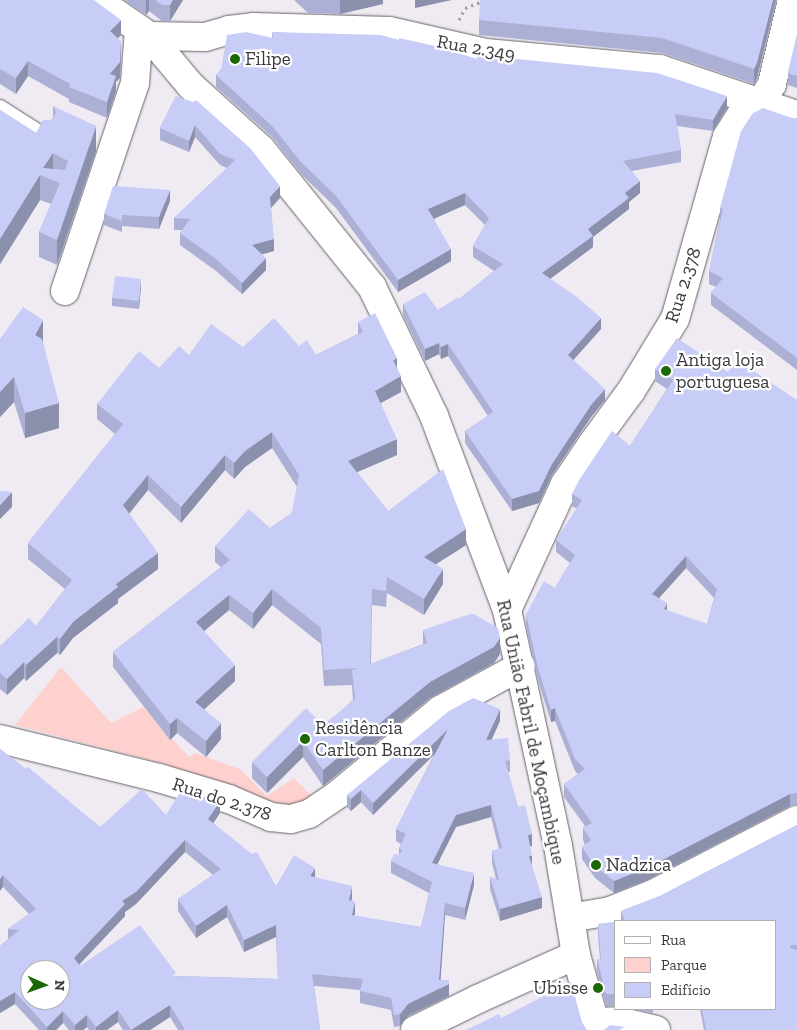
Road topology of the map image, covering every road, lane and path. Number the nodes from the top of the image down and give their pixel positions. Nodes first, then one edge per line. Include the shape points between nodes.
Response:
1 (97, 0) edge
2 (792, 0) edge
3 (144, 32) junction
4 (760, 104) junction
5 (0, 108) edge
6 (797, 115) edge
7 (47, 137) edge
8 (65, 291) dead end
9 (508, 610) junction
10 (521, 666) junction
11 (0, 739) edge
12 (797, 820) edge
13 (570, 918) junction
14 (576, 955) junction
15 (595, 1026) edge
16 (415, 1030) edge
17 (656, 1030) edge

1 - 3 street, Rua União Fabril de Moçambique
2 - 4 street, Rua 2.378 via 772,84
3 - 4 street, Rua 2.349 via 205,37 253,27 389,31 486,53 660,69
3 - 8 street via 135,83
3 - 9 street, Rua União Fabril de Moçambique via 191,86 262,149 372,287 434,416
4 - 6 street, Rua 2.349
4 - 9 street, Rua 2.378 via 742,113 727,137 675,319 631,391 565,484
5 - 7 lane
9 - 10 street, Rua União Fabril de Moçambique
10 - 11 street, Rua do 2.378 via 440,710 337,795 309,814 291,819 271,817 229,799 159,778
10 - 13 street, Rua União Fabril de Moçambique
12 - 13 street via 653,894 610,911
13 - 14 street, Rua União Fabril de Moçambique
14 - 15 street, Rua União Fabril de Moçambique
14 - 16 street
15 - 17 street via 618,1021

